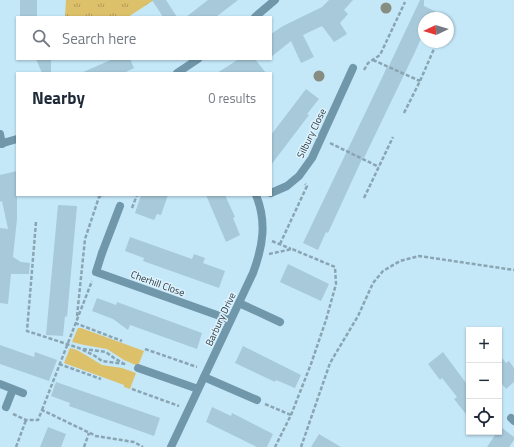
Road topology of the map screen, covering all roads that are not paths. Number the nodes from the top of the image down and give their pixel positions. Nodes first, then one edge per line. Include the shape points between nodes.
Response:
1 (275, 0) edge
2 (256, 16) edge
3 (197, 60) edge
4 (353, 68) road end
5 (181, 72) edge
6 (0, 134) edge
7 (16, 139) edge
8 (1, 144) edge
9 (272, 193) edge
10 (257, 197) edge
11 (120, 206) dead end
12 (239, 303) junction
13 (231, 320) junction
14 (280, 322) dead end
15 (138, 368) dead end
16 (206, 374) junction
17 (0, 384) edge
18 (13, 389) junction
19 (198, 389) junction
20 (23, 393) dead end
21 (257, 400) road end
22 (6, 407) road end
23 (171, 447) edge

1 - 2 street
3 - 5 street
4 - 9 street, Silbury Close via 312,158 299,176 287,186
6 - 8 street
7 - 8 street
10 - 12 street, Barbury Drive via 263,237 260,256
11 - 13 street, Cherhill Close via 96,272
12 - 13 street, Barbury Drive
12 - 14 street
13 - 16 street, Barbury Drive
15 - 19 street
16 - 19 street, Barbury Drive
16 - 21 street
17 - 18 street
18 - 20 street
18 - 22 street
19 - 23 street, Barbury Drive

